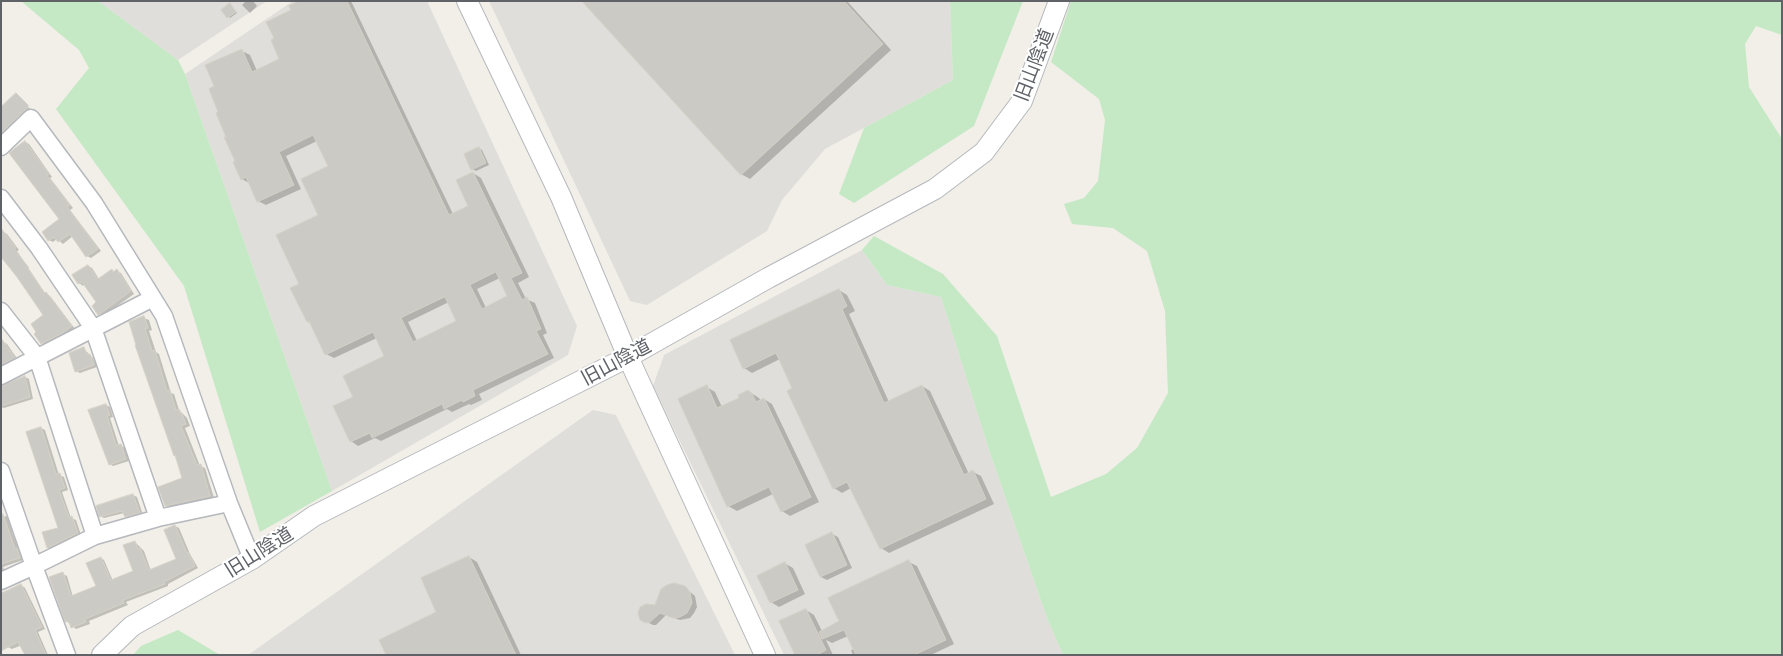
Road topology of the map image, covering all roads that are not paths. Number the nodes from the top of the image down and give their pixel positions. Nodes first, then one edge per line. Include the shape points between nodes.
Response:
1 (467, 1) edge
2 (1059, 1) edge
3 (1, 147) edge
4 (1, 198) edge
5 (153, 298) junction
6 (1, 311) edge
7 (93, 328) junction
8 (37, 357) junction
9 (628, 357) junction
10 (1, 376) edge
11 (1, 471) edge
12 (230, 504) junction
13 (158, 518) junction
14 (94, 536) junction
15 (252, 559) junction
16 (34, 566) junction
17 (1, 581) edge
18 (67, 655) edge
19 (102, 655) edge
20 (765, 655) edge

1 - 9 street via 562,196
2 - 9 street, 旧山陰道 via 1022,101 984,152 935,189
3 - 5 street via 31,118 94,202
4 - 7 street
5 - 7 street
5 - 12 street via 164,316
6 - 8 street
7 - 8 street
7 - 13 street
8 - 10 street
8 - 14 street
9 - 15 street, 旧山陰道 via 314,516
9 - 20 street
11 - 16 street
12 - 13 street
12 - 15 street
13 - 14 street
14 - 16 street
15 - 19 street, 旧山陰道 via 132,626
16 - 17 street
16 - 18 street

